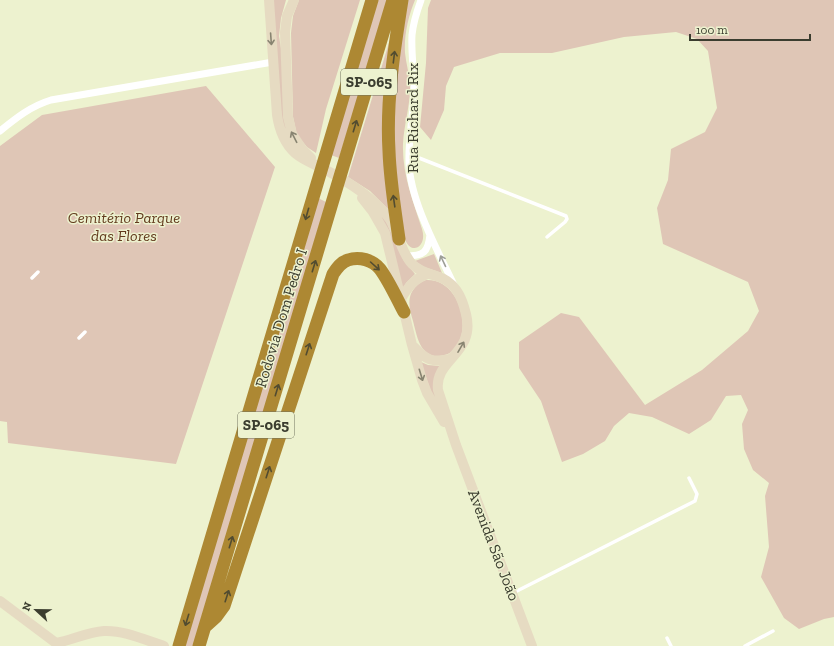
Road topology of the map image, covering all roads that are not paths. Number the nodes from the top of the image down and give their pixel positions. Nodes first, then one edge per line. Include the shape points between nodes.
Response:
1 (268, 0) edge
2 (294, 0) edge
3 (365, 0) edge
4 (372, 0) edge
5 (393, 0) edge
6 (402, 0) edge
7 (421, 0) edge
8 (273, 62) junction
9 (337, 114) junction
10 (0, 131) edge
11 (409, 154) junction
12 (332, 174) junction
13 (350, 184) junction
14 (430, 234) junction
15 (547, 237) dead end
16 (399, 239) junction
17 (406, 256) junction
18 (38, 272) dead end
19 (427, 274) junction
20 (32, 278) dead end
21 (455, 287) junction
22 (401, 299) junction
23 (404, 312) junction
24 (85, 332) dead end
25 (80, 338) dead end
26 (412, 345) junction
27 (451, 359) junction
28 (456, 445) junction
29 (690, 478) dead end
30 (512, 593) junction
31 (0, 602) edge
32 (205, 627) junction
33 (773, 631) dead end
34 (667, 638) dead end
35 (59, 645) edge
36 (161, 645) edge
37 (179, 646) edge
38 (199, 646) edge
39 (532, 646) edge
40 (671, 646) edge
41 (745, 646) edge

1 -> 8 main road
12 -> 2 main road via 302,149 292,134 288,117 285,32 287,16
3 - 9 highway
4 - 9 highway, Rodovia Dom Pedro I / SP-065
32 -> 5 highway, Rodovia Dom Pedro I / SP-065
16 -> 6 highway via 389,151 389,108
7 - 11 street, Rua Richard Rix via 412,34 414,87
8 - 10 street via 51,100 26,111
8 - 12 main road via 278,120 287,144 295,153
9 -> 37 highway, Rodovia Dom Pedro I / SP-065
11 - 14 street, Rua Richard Rix via 414,190
11 - 15 lane via 566,216 566,222
12 - 13 main road
13 - 16 main road via 383,211 392,222
13 - 22 main road via 373,212 385,234
14 - 17 street via 429,246 424,252 418,256
21 -> 14 street, Rua Richard Rix
16 - 17 main road
17 - 19 main road
18 - 20 lane
19 - 21 main road via 446,279
19 - 22 main road via 414,281
27 -> 21 main road via 462,347 467,328 466,314
22 - 23 main road
23 - 26 main road
32 -> 23 highway via 224,606 333,274 339,265 349,259 370,261 379,268
24 - 25 lane
26 - 27 main road via 428,359
26 -> 28 main road via 427,393
27 - 28 main road via 441,372 437,384
28 - 30 main road, Avenida São João
29 - 30 lane via 697,494 695,501
30 - 39 main road, Avenida São João
31 - 35 main road
32 - 38 highway, Rodovia Dom Pedro I / SP-065
33 - 41 lane
34 - 40 lane
35 - 36 main road via 104,631 127,634

